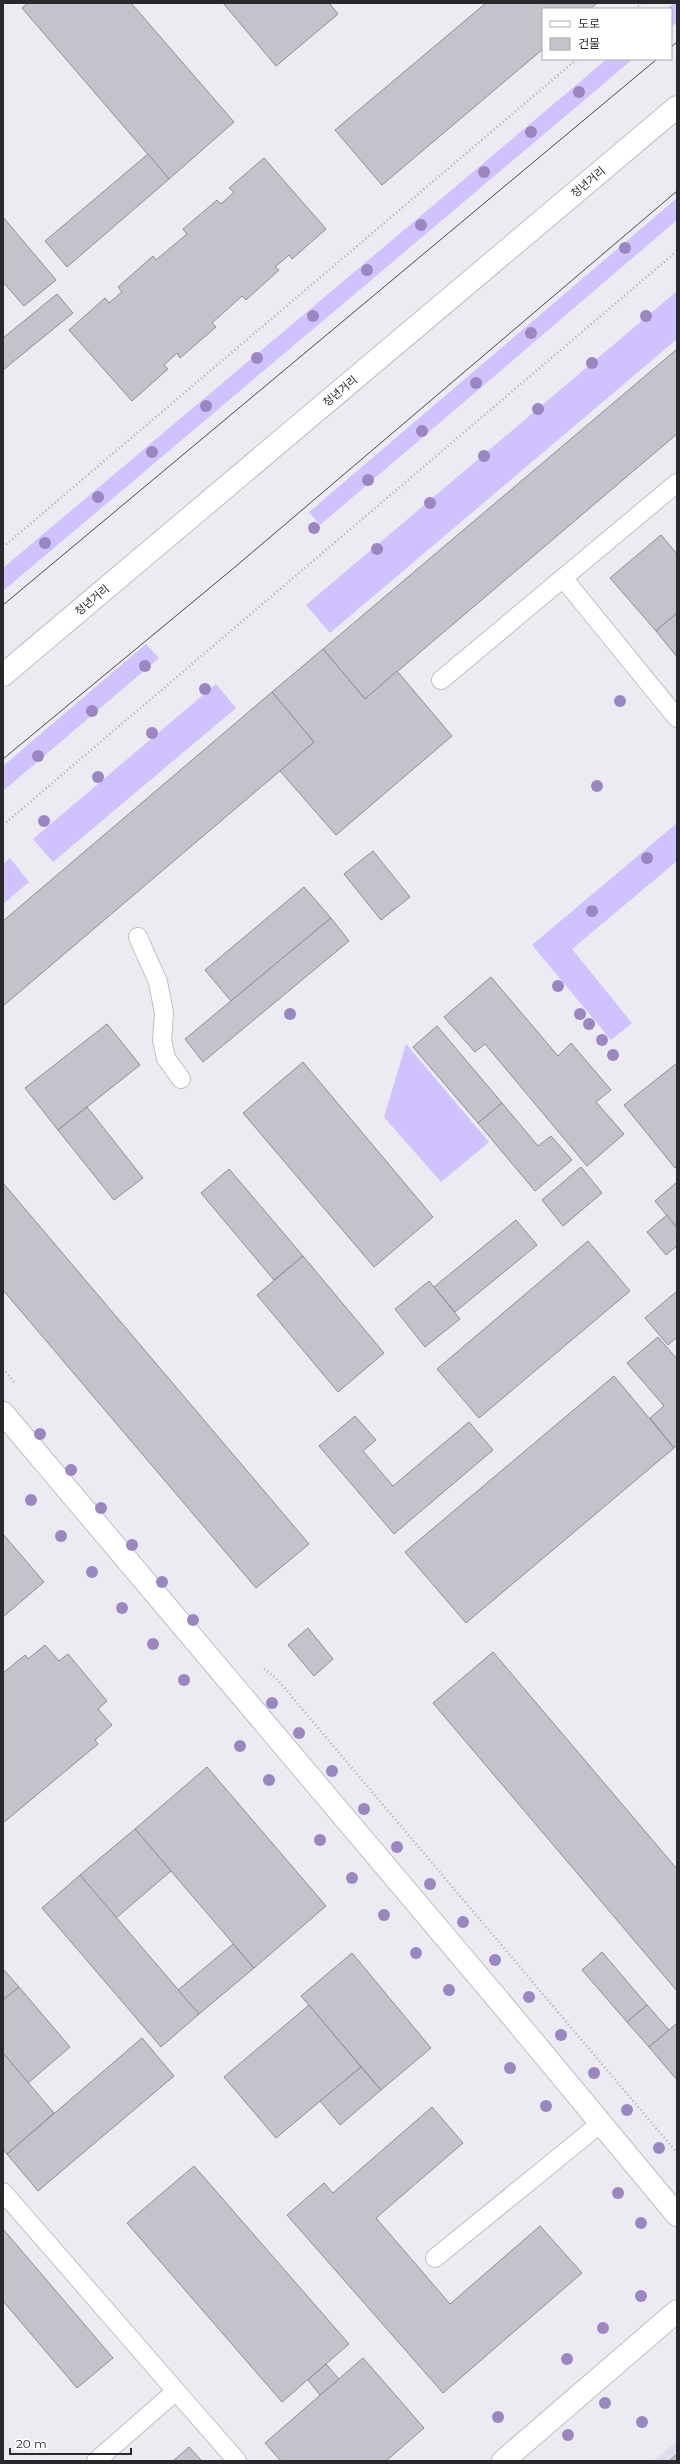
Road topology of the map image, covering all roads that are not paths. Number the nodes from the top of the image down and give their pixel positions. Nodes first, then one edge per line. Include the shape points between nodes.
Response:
1 (677, 107) edge
2 (677, 483) edge
3 (563, 578) junction
4 (3, 675) edge
5 (441, 680) dead end
6 (677, 718) edge
7 (138, 937) dead end
8 (181, 1080) dead end
9 (3, 1413) edge
10 (601, 2123) junction
11 (3, 2192) edge
12 (677, 2215) edge
13 (435, 2258) dead end
14 (677, 2312) edge
15 (176, 2391) junction
16 (96, 2461) edge
17 (237, 2461) edge
18 (502, 2461) edge

1 - 4 main road, 청년거리
2 - 3 lane
3 - 5 lane
3 - 6 lane
7 - 8 lane via 158,982 164,1013 162,1040 166,1058
9 - 10 main road via 224,1672
10 - 12 main road
10 - 13 lane
11 - 15 lane
14 - 18 main road
15 - 16 lane
15 - 17 lane

